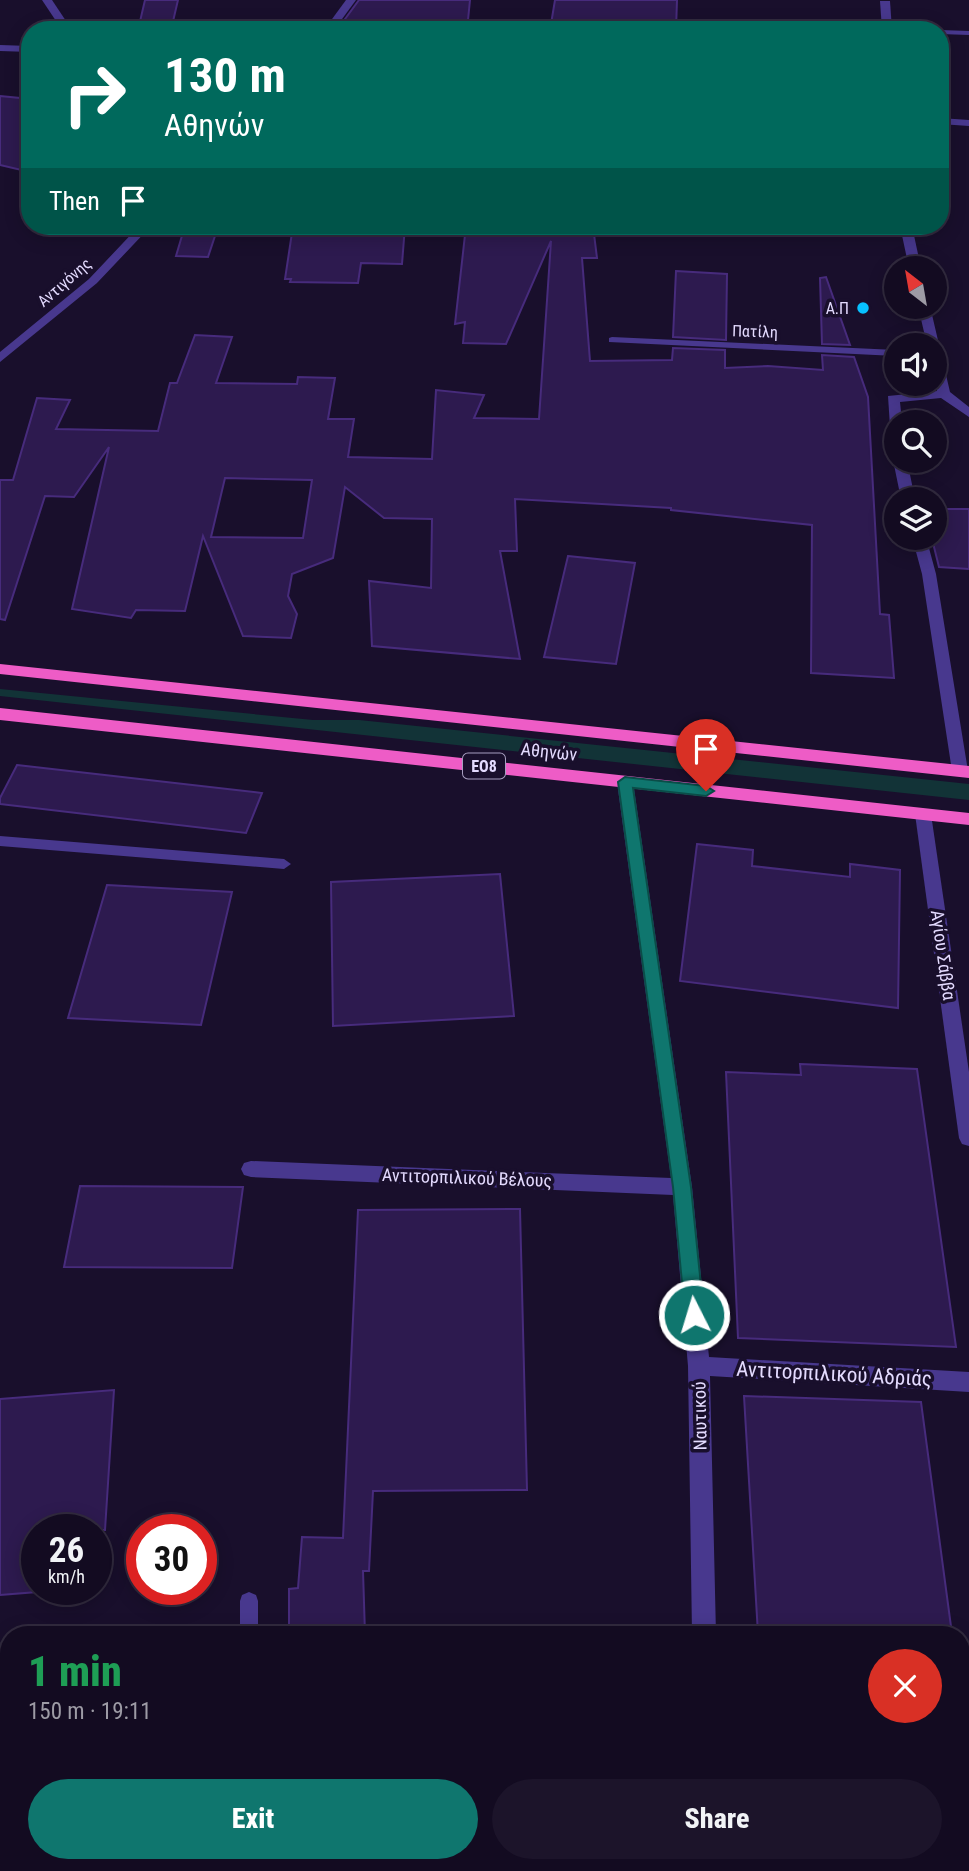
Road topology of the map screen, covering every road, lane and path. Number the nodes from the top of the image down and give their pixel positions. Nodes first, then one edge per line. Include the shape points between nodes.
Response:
1 (47, 0) edge
2 (351, 0) edge
3 (887, 1) edge
4 (61, 21) edge
5 (336, 21) edge
6 (887, 21) edge
7 (949, 32) edge
8 (969, 33) edge
9 (0, 48) edge
10 (21, 48) edge
11 (949, 122) edge
12 (969, 123) edge
13 (136, 235) edge
14 (907, 235) edge
15 (912, 256) edge
16 (612, 340) dead end
17 (884, 352) edge
18 (0, 358) edge
19 (918, 396) edge
20 (947, 396) edge
21 (894, 410) edge
22 (969, 413) edge
23 (923, 550) edge
24 (0, 669) edge
25 (0, 714) edge
26 (965, 771) edge
27 (625, 782) junction
28 (923, 814) junction
29 (969, 819) edge
30 (0, 841) edge
31 (284, 864) dead end
32 (969, 1138) edge
33 (251, 1169) dead end
34 (682, 1187) junction
35 (699, 1366) junction
36 (969, 1382) edge
37 (249, 1601) dead end
38 (249, 1626) edge
39 (704, 1626) edge

1 - 4 street
2 - 5 street
3 - 6 street
7 - 8 lane
9 - 10 street
11 - 12 street
13 - 18 street, Αντιγόνης via 93,281
14 - 15 street
16 - 17 lane, Πατίλη
19 - 21 street via 893,398
20 - 22 street
23 - 26 street
24 - 26 highway, Αθηνών
25 - 27 highway, Αθηνών / ΕΟ8
27 - 28 highway, Αθηνών / ΕΟ8
27 - 34 street, Ναυτικού
28 - 29 highway, Αθηνών / ΕΟ8
28 - 32 street, Αγίου Σάββα
30 - 31 lane
33 - 34 street, Αντιτορπιλικού Βέλους
34 - 35 street, Ναυτικού
35 - 36 street, Αντιτορπιλικού Αδριάς
35 - 39 street, Ναυτικού
37 - 38 lane

